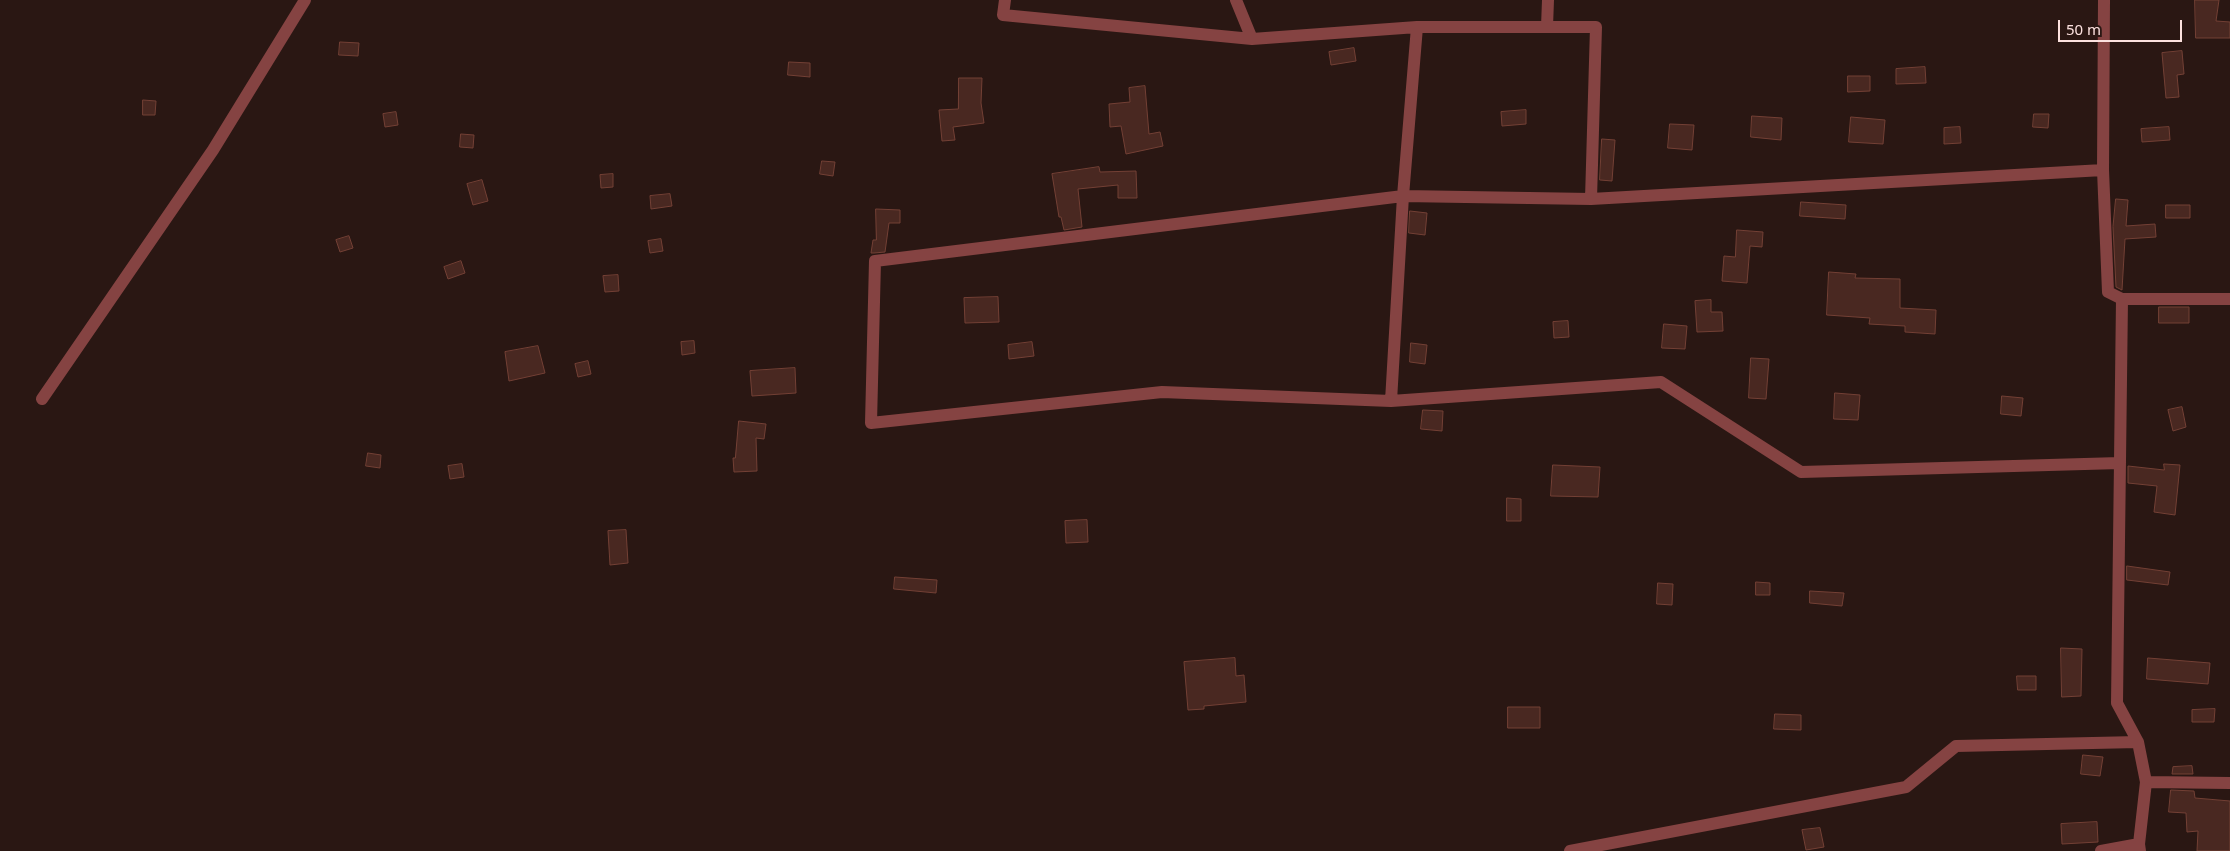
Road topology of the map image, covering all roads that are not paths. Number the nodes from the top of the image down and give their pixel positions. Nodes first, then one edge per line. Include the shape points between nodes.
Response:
1 (305, 0) edge
2 (1004, 0) edge
3 (1236, 0) edge
4 (1548, 0) edge
5 (2104, 0) edge
6 (1417, 27) junction
7 (1548, 27) junction
8 (1252, 39) junction
9 (2103, 170) junction
10 (1403, 196) junction
11 (1591, 199) junction
12 (2122, 299) junction
13 (2230, 299) edge
14 (42, 399) dead end
15 (1391, 401) junction
16 (2120, 464) junction
17 (2138, 742) junction
18 (2146, 782) junction
19 (2230, 783) edge
20 (2139, 848) edge
21 (1570, 851) edge
22 (2101, 851) edge

1 - 14 street via 213,150
2 - 8 street via 1003,15
3 - 8 street
4 - 7 street
5 - 9 street
6 - 7 street
6 - 8 street
6 - 10 street
7 - 11 street via 1596,27
9 - 11 street
9 - 12 street via 2108,292
10 - 11 street
10 - 15 street
10 - 15 street via 875,261 871,423 1162,392
12 - 13 street
12 - 16 street
15 - 16 street via 1661,382 1801,472
16 - 17 street via 2117,703
17 - 18 street
17 - 21 street via 1956,746 1906,787
18 - 19 street
18 - 20 street
20 - 22 street

